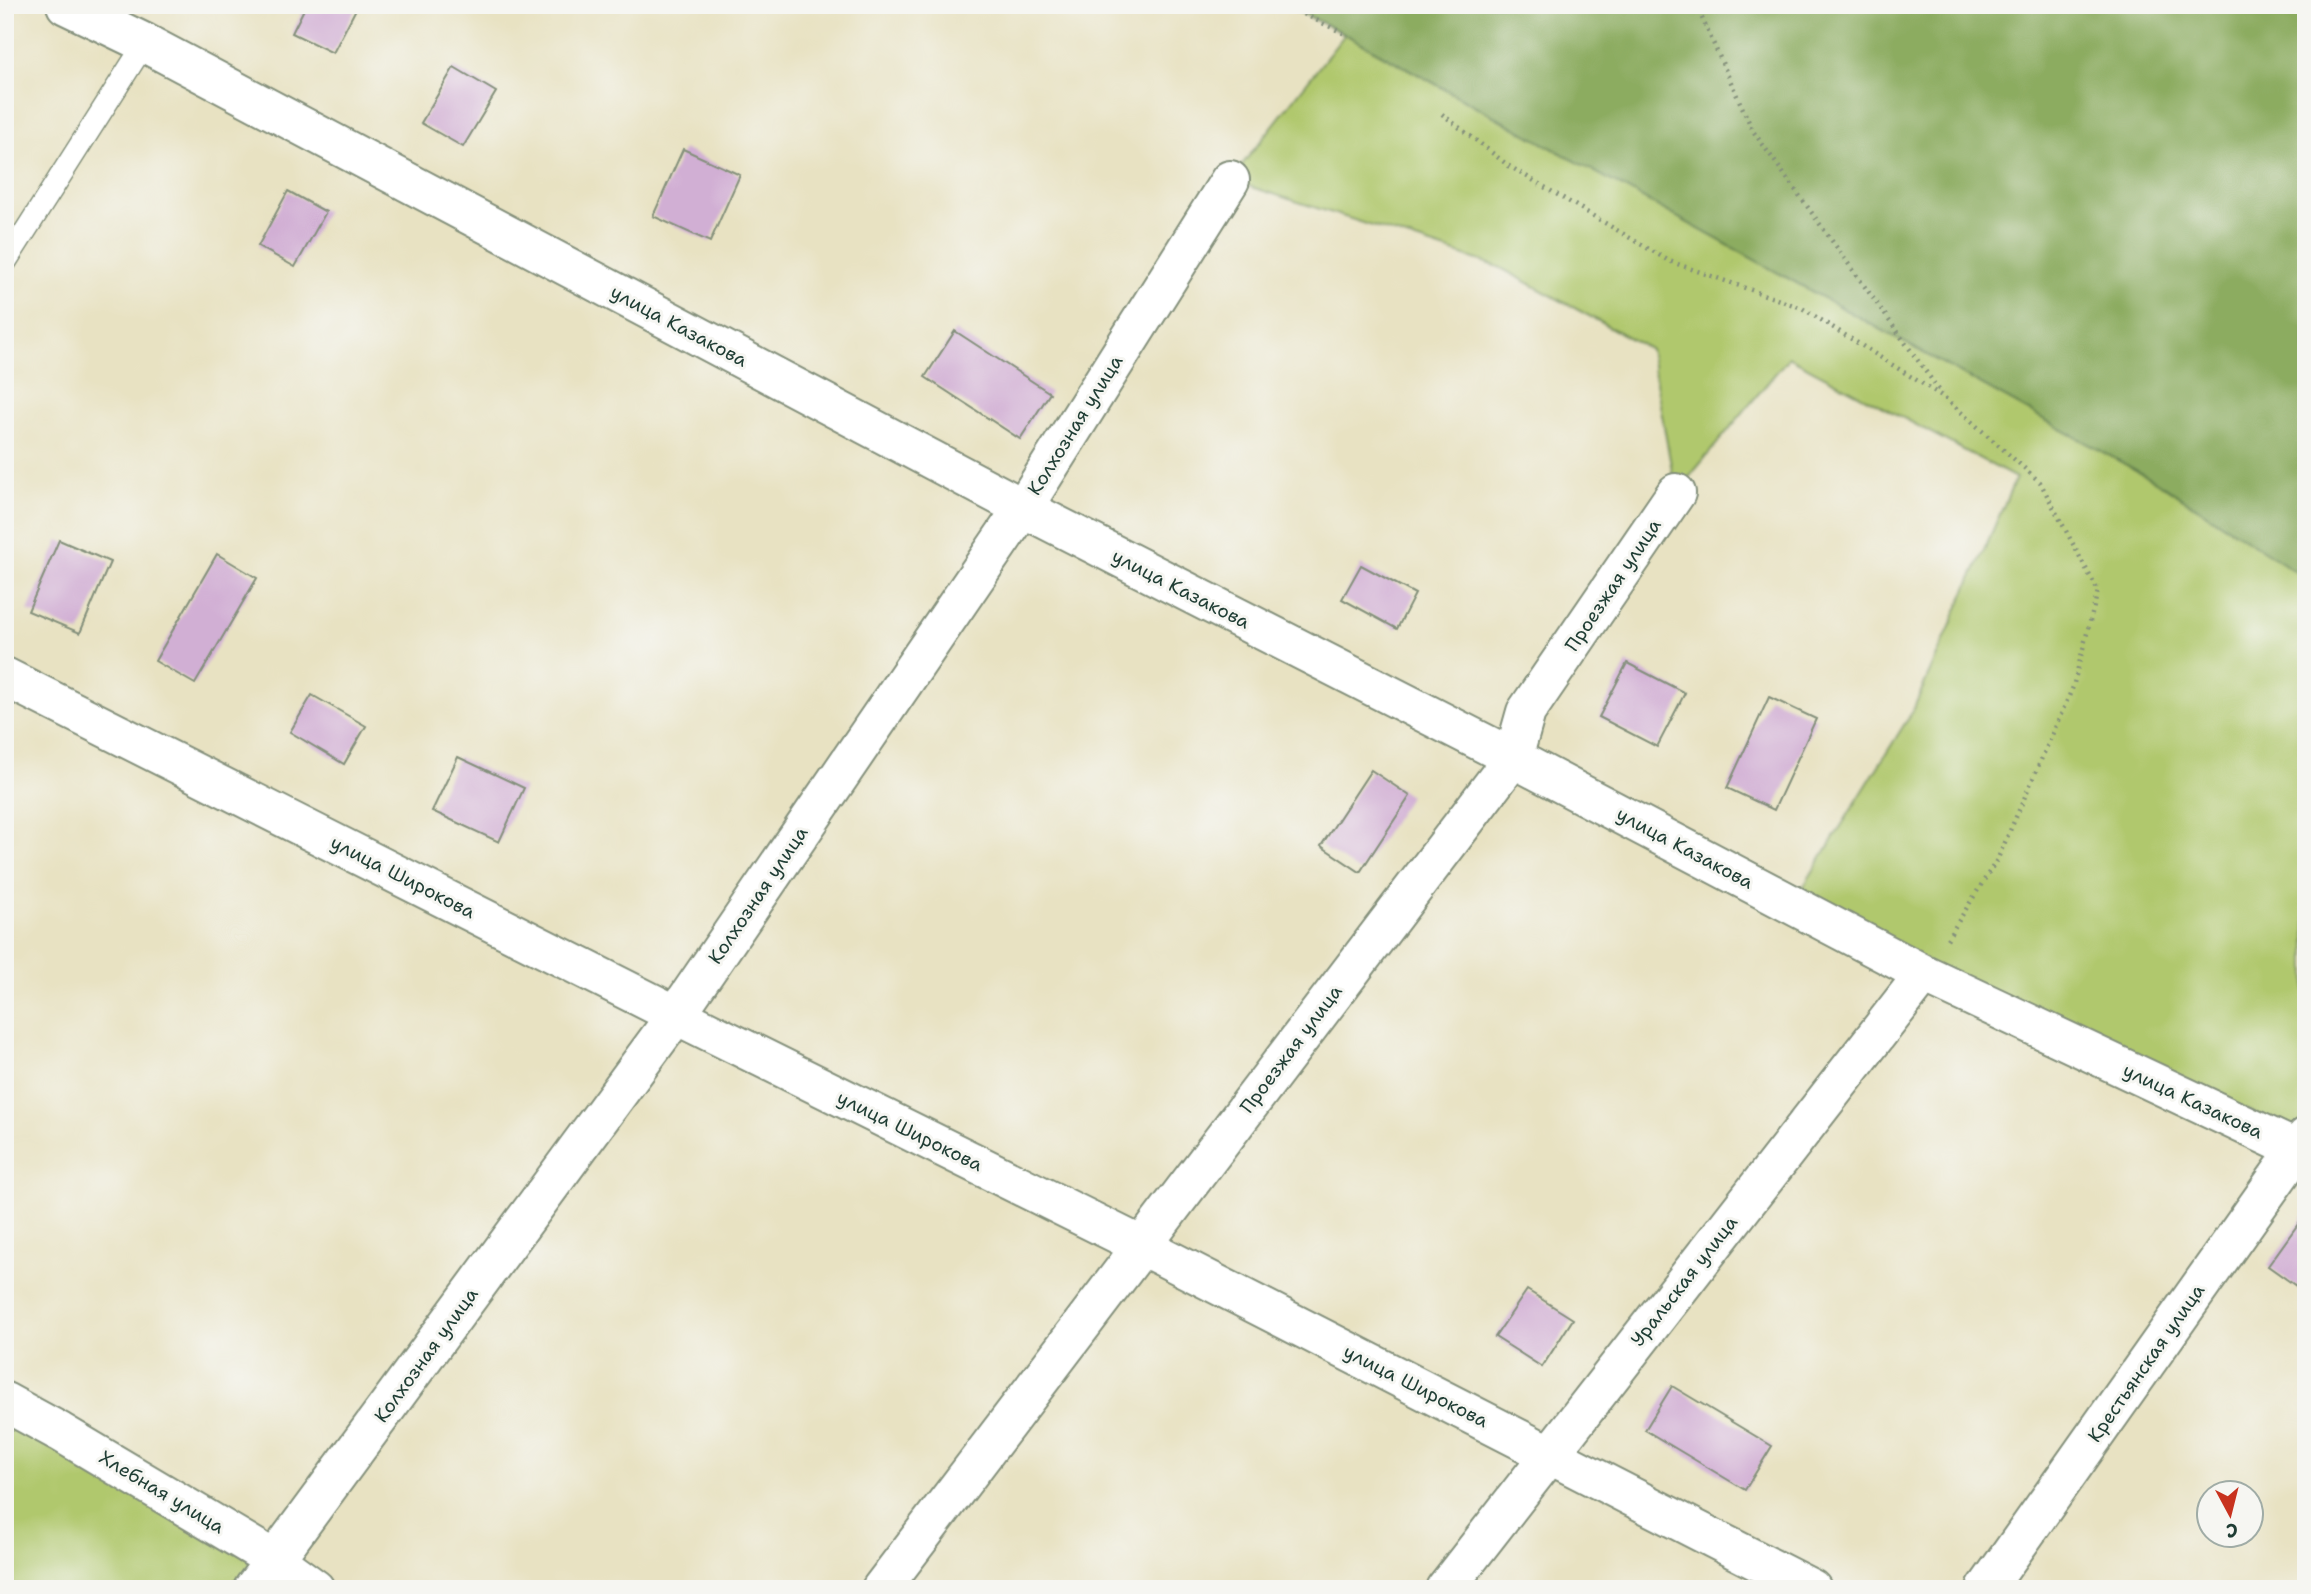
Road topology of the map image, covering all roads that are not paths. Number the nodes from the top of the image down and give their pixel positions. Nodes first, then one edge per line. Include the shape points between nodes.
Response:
1 (66, 5) edge
2 (145, 43) junction
3 (1230, 180) dead end
4 (5, 263) edge
5 (1676, 494) dead end
6 (1023, 508) junction
7 (5, 677) edge
8 (1513, 758) junction
9 (1924, 974) junction
10 (676, 1015) junction
11 (2303, 1147) edge
12 (1142, 1246) junction
13 (5, 1402) edge
14 (1548, 1454) junction
15 (264, 1574) edge
16 (315, 1589) edge
17 (881, 1589) edge
18 (1445, 1589) edge
19 (1812, 1589) edge
20 (1986, 1589) edge

1 - 2 street, улица Казакова
2 - 4 lane
2 - 6 street, улица Казакова
3 - 6 street, Колхозная улица
5 - 8 street, Проезжая улица via 1526,712
6 - 8 street, улица Казакова
6 - 10 street, Колхозная улица
7 - 10 street, улица Широкова
8 - 9 street, улица Казакова
8 - 12 street, Проезжая улица
9 - 11 street, улица Казакова
9 - 14 street, Уральская улица
10 - 12 street, улица Широкова
10 - 15 street, Колхозная улица
11 - 20 street, Крестьянская улица
12 - 14 street, улица Широкова
12 - 17 street, Проезжая улица
13 - 15 street, Хлебная улица via 60,1432
14 - 18 street, Уральская улица
14 - 19 street, улица Широкова
15 - 16 street, Хлебная улица

